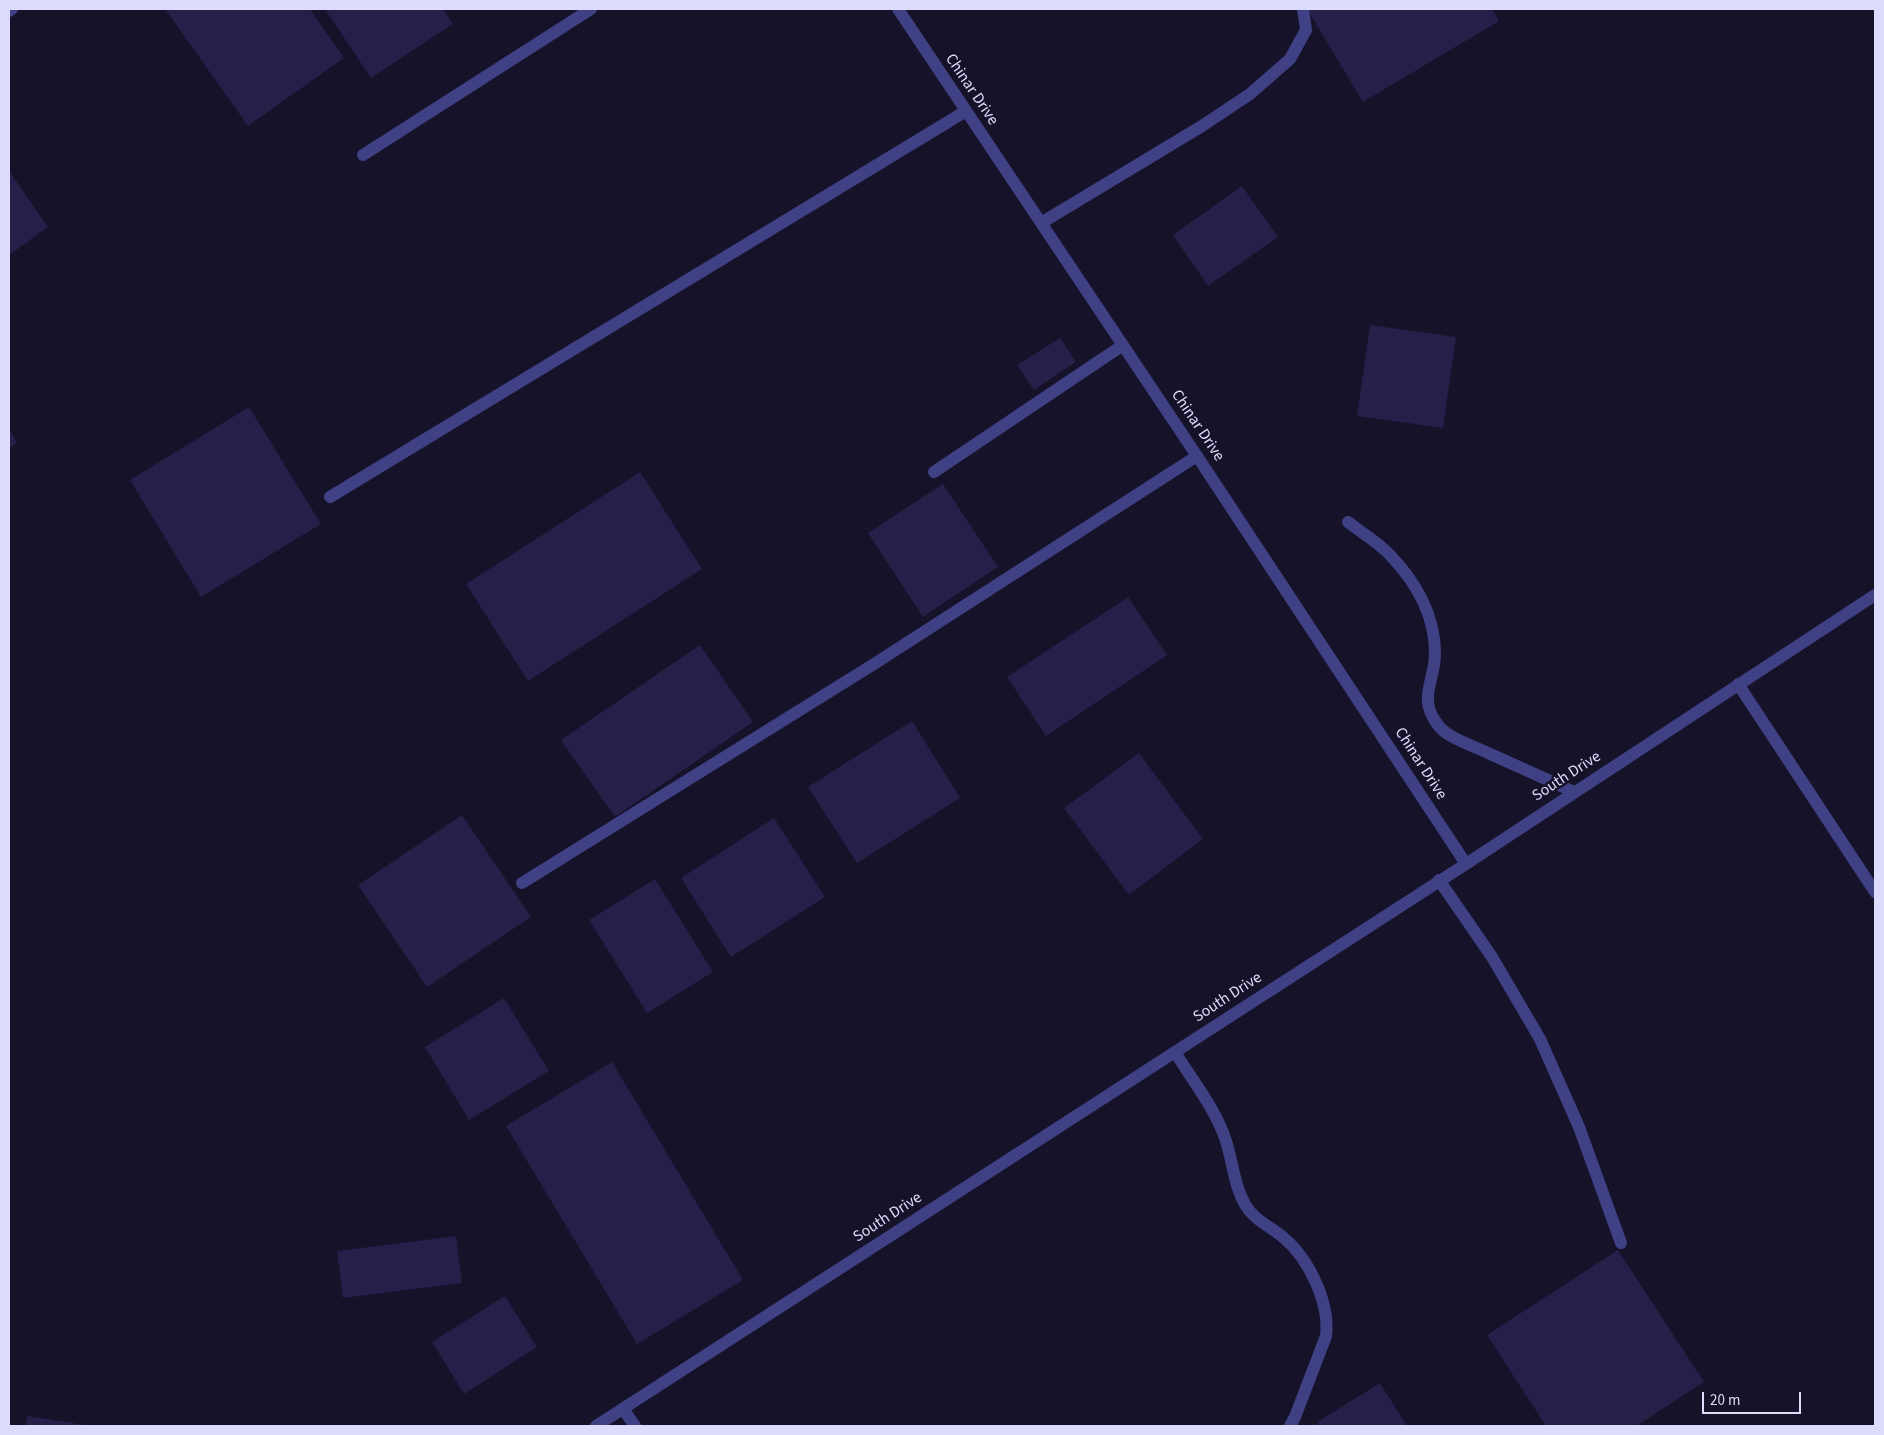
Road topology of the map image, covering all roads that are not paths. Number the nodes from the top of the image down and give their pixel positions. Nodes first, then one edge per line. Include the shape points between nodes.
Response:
1 (591, 9) edge
2 (898, 9) edge
3 (1304, 9) edge
4 (966, 111) junction
5 (363, 155) dead end
6 (1041, 223) junction
7 (1123, 345) junction
8 (1197, 456) junction
9 (934, 472) dead end
10 (330, 497) dead end
11 (1348, 522) dead end
12 (1875, 595) edge
13 (1738, 684) junction
14 (1574, 792) junction
15 (1466, 864) junction
16 (1440, 880) junction
17 (522, 883) dead end
18 (1875, 892) edge
19 (1175, 1052) junction
20 (1622, 1243) dead end
21 (623, 1409) junction
22 (596, 1426) edge
23 (635, 1426) edge
24 (1290, 1426) edge

1 - 5 street
2 - 4 street, Chinar Drive
3 - 6 street via 1306,30 1290,59 1250,94
4 - 6 street, Chinar Drive
4 - 10 street
6 - 7 street, Chinar Drive
7 - 8 street, Chinar Drive
7 - 9 street
8 - 15 street, Chinar Drive
8 - 17 street via 882,659
11 - 14 street via 1389,554 1424,602 1433,629 1435,654 1427,694 1428,711 1439,728
12 - 13 street, South Drive
13 - 14 street, South Drive
13 - 18 street
14 - 15 street, South Drive
15 - 16 street, South Drive
16 - 19 street, South Drive
16 - 20 street via 1492,957 1540,1039 1579,1127
19 - 21 street, South Drive
19 - 24 street via 1219,1124 1238,1191 1246,1206 1297,1251 1308,1267 1325,1307 1326,1336
21 - 22 street, South Drive
21 - 23 street

